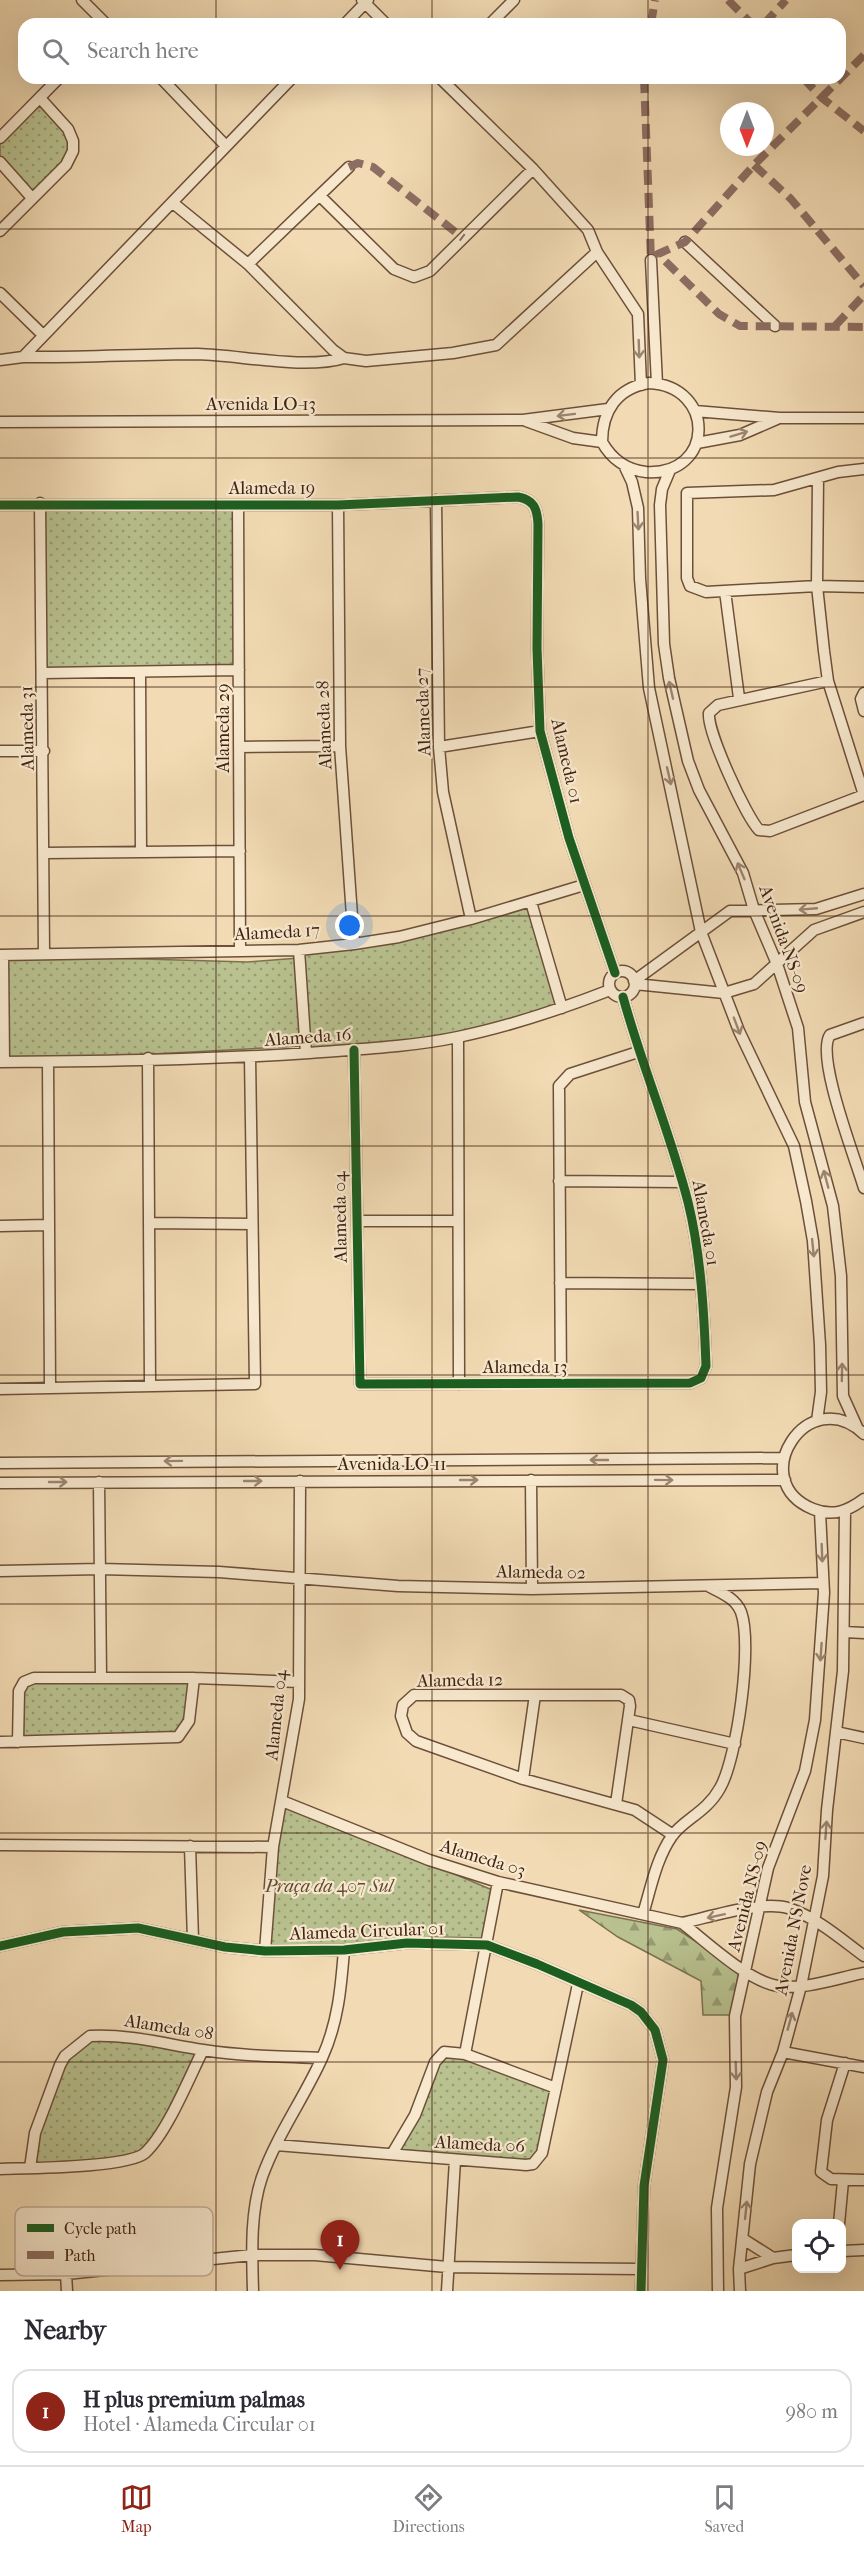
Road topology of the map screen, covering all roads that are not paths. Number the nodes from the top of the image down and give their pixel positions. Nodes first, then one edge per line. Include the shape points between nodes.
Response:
1 (514, 0) edge
2 (365, 1) edge
3 (90, 2) edge
4 (102, 18) edge
5 (350, 18) edge
6 (381, 18) edge
7 (496, 18) edge
8 (54, 84) edge
9 (167, 84) edge
10 (286, 84) edge
11 (446, 84) edge
12 (40, 98) junction
13 (0, 138) edge
14 (225, 145) junction
15 (0, 162) edge
16 (349, 167) dead end
17 (533, 169) junction
18 (320, 196) junction
19 (32, 198) junction
20 (173, 203) junction
21 (0, 231) edge
22 (686, 242) dead end
23 (597, 252) junction
24 (651, 260) dead end
25 (249, 264) junction
26 (0, 293) edge
27 (638, 314) junction
28 (655, 314) junction
29 (775, 326) dead end
30 (43, 335) junction
31 (23, 357) junction
32 (344, 358) junction
33 (0, 360) edge
34 (657, 384) junction
35 (641, 385) junction
36 (608, 409) junction
37 (695, 411) junction
38 (780, 418) junction
39 (864, 418) edge
40 (523, 420) junction
41 (0, 422) edge
42 (602, 442) junction
43 (697, 443) junction
44 (624, 465) junction
45 (864, 469) edge
46 (670, 470) junction
47 (818, 478) junction
48 (436, 500) junction
49 (40, 503) junction
50 (0, 505) edge
51 (238, 505) junction
52 (338, 505) junction
53 (537, 512) joint
54 (817, 586) junction
55 (864, 587) edge
56 (725, 591) junction
57 (239, 670) junction
58 (140, 672) junction
59 (43, 673) junction
60 (828, 681) junction
61 (864, 693) edge
62 (739, 698) junction
63 (864, 711) edge
64 (540, 731) junction
65 (340, 746) junction
66 (239, 747) junction
67 (439, 747) junction
68 (0, 751) edge
69 (44, 751) junction
70 (864, 795) edge
71 (240, 851) junction
72 (141, 852) junction
73 (45, 853) junction
74 (584, 885) junction
75 (864, 894) edge
76 (531, 902) junction
77 (754, 909) junction
78 (864, 912) edge
79 (471, 919) junction
80 (701, 932) junction
81 (354, 944) junction
82 (299, 950) junction
83 (240, 951) junction
84 (44, 952) junction
85 (2, 955) edge
86 (777, 964) junction
87 (615, 973) junction
88 (634, 983) junction
89 (610, 990) junction
90 (724, 993) junction
91 (623, 997) junction
92 (562, 1008) junction
93 (864, 1023) edge
94 (458, 1037) junction
95 (354, 1050) junction
96 (638, 1052) junction
97 (306, 1053) junction
98 (250, 1057) junction
99 (148, 1059) junction
100 (2, 1062) edge
101 (48, 1062) junction
102 (860, 1160) edge
103 (559, 1181) junction
104 (682, 1182) junction
105 (864, 1186) edge
106 (357, 1221) junction
107 (458, 1221) junction
108 (151, 1223) junction
109 (252, 1224) junction
110 (48, 1225) junction
111 (0, 1226) edge
112 (560, 1283) junction
113 (700, 1284) junction
114 (561, 1383) junction
115 (690, 1383) joint
116 (150, 1384) junction
117 (360, 1384) joint
118 (459, 1384) junction
119 (50, 1387) junction
120 (0, 1389) edge
121 (817, 1421) junction
122 (860, 1431) edge
123 (783, 1458) junction
124 (0, 1463) edge
125 (531, 1480) junction
126 (785, 1480) junction
127 (300, 1481) junction
128 (99, 1482) junction
129 (0, 1483) edge
130 (864, 1499) edge
131 (820, 1512) junction
132 (845, 1512) junction
133 (100, 1569) junction
134 (0, 1571) edge
135 (299, 1580) junction
136 (823, 1583) junction
137 (710, 1587) junction
138 (532, 1589) junction
139 (844, 1632) junction
140 (864, 1633) edge
141 (101, 1678) junction
142 (194, 1678) junction
143 (299, 1682) junction
144 (535, 1695) junction
145 (629, 1720) junction
146 (836, 1731) junction
147 (864, 1738) edge
148 (0, 1742) edge
149 (18, 1742) junction
150 (735, 1744) junction
151 (523, 1779) junction
152 (282, 1801) junction
153 (615, 1804) junction
154 (673, 1835) junction
155 (0, 1845) edge
156 (190, 1846) junction
157 (273, 1847) junction
158 (498, 1882) junction
159 (758, 1908) junction
160 (643, 1914) junction
161 (814, 1921) junction
162 (682, 1923) junction
163 (193, 1940) junction
164 (487, 1945) junction
165 (0, 1946) edge
166 (344, 1950) junction
167 (265, 1951) junction
168 (864, 1956) edge
169 (745, 1971) junction
170 (864, 1973) edge
171 (578, 1984) junction
172 (801, 1986) junction
173 (203, 2050) junction
174 (783, 2052) junction
175 (465, 2054) junction
176 (322, 2058) junction
177 (845, 2063) junction
178 (864, 2067) edge
179 (556, 2088) junction
180 (276, 2145) junction
181 (392, 2154) junction
182 (455, 2160) junction
183 (30, 2168) junction
184 (0, 2169) edge
185 (864, 2180) edge
186 (843, 2181) junction
187 (839, 2219) edge
188 (743, 2239) junction
189 (864, 2250) edge
190 (846, 2251) edge
191 (252, 2255) junction
192 (792, 2256) edge
193 (773, 2258) junction
194 (213, 2259) edge
195 (447, 2267) junction
196 (640, 2269) junction
197 (739, 2269) junction
198 (0, 2275) edge
199 (15, 2275) edge
200 (66, 2276) edge
201 (67, 2291) edge
202 (253, 2291) edge
203 (447, 2291) edge
204 (641, 2291) edge
205 (717, 2291) edge
206 (740, 2291) edge

1 - 7 street
2 - 5 street
2 - 6 street
3 - 4 street
8 - 12 street
9 - 14 street
10 - 14 street
11 - 17 street
12 - 13 street
12 - 19 street via 68,129 73,150 66,165
14 - 20 street
15 - 19 street
16 - 18 street
17 - 18 street via 430,271 414,277 394,269
17 - 23 street via 588,230
18 - 25 street
19 - 21 street
20 - 25 street
20 - 30 street
22 - 29 street
23 - 27 street
23 - 32 street via 496,345 453,353 366,360
24 - 28 street
25 - 32 street
26 - 30 street
27 - 28 street
27 -> 35 street
28 - 34 street
30 - 31 street
31 - 32 street via 198,354 328,361
31 - 33 street
34 - 35 street
34 - 37 street via 680,393
35 - 36 street via 619,395
36 -> 40 street, Avenida LO-13
36 - 42 street
37 - 38 street
37 - 43 street
38 - 39 street
43 -> 38 street via 740,435
40 - 41 street, Avenida LO-13
40 - 42 street, Avenida LO-13 via 573,438
42 - 44 street
43 - 46 street via 688,458
44 - 46 street via 634,471
44 -> 80 street via 638,508 649,688
45 - 47 street
77 -> 46 street, Avenida NS-09 via 743,873 688,761 669,678 664,644 660,505
47 - 54 street
47 - 56 street via 774,490 687,493 690,586 699,591
48 - 52 street, Alameda 19
48 - 53 street, Alameda 19 via 518,497 530,501
48 - 67 street, Alameda 27
49 - 50 street, Alameda 19
49 - 51 street, Alameda 19
49 - 59 street, Alameda 31
51 - 52 street, Alameda 19
51 - 57 street, Alameda 29
52 - 65 street, Alameda 28
53 - 64 street, Alameda 01
54 - 55 street
54 - 56 street
54 - 60 street
56 - 62 street
57 - 58 street
57 - 66 street, Alameda 29
58 - 59 street
58 - 72 street
59 - 69 street, Alameda 31
60 - 62 street
60 - 70 street
61 - 63 street
62 - 70 street via 718,705 709,713 710,726 736,790 759,830 770,831
64 - 67 street
64 - 74 street, Alameda 01
65 - 66 street
65 - 81 street, Alameda 28
66 - 71 street, Alameda 29
67 - 79 street, Alameda 27 via 452,840
68 - 69 street
69 - 73 street, Alameda 31
71 - 72 street
71 - 83 street, Alameda 29
72 - 73 street
73 - 84 street, Alameda 31
74 - 76 street, Alameda 17
74 - 87 street, Alameda 01
75 -> 77 street via 816,909
76 - 79 street, Alameda 17
76 - 92 street
77 - 80 street via 730,911
77 - 86 street, Avenida NS-09
78 - 86 street via 821,926
79 - 81 street, Alameda 17
80 - 88 street
80 - 90 street
81 - 82 street, Alameda 17
82 - 83 street, Alameda 17
82 - 97 street
83 - 84 street, Alameda 17
84 - 85 street, Alameda 17
85 - 100 street
86 - 90 street via 754,984
122 -> 86 street, Avenida NS-09 via 843,1396 841,1276 833,1206 805,1102 798,1028
87 - 88 street via 627,972
87 - 89 street via 609,980
88 - 90 street
88 - 91 street via 631,993
89 - 91 street
89 - 92 street, Alameda 16
90 -> 121 street via 794,1146 806,1201 813,1241 820,1346
91 - 96 street, Alameda 01
92 - 94 street, Alameda 16
93 - 102 street via 830,1035 826,1043 838,1106
94 - 95 street, Alameda 16
94 - 107 street
95 - 97 street, Alameda 16
95 - 106 street, Alameda 04
96 - 103 street via 570,1074 561,1082
96 - 104 street, Alameda 01
97 - 98 street, Alameda 16
98 - 99 street, Alameda 16
98 - 109 street
99 - 101 street, Alameda 16
99 - 108 street
100 - 101 street, Alameda 16
101 - 110 street
102 - 105 street
103 - 104 street
103 - 112 street
104 - 113 street, Alameda 01
106 - 107 street
106 - 117 street, Alameda 04
107 - 118 street
108 - 109 street
108 - 116 street
109 - 116 street via 255,1384
110 - 111 street
110 - 119 street
112 - 113 street
112 - 114 street
113 - 115 street, Alameda 01 via 706,1366 701,1378
114 - 115 street, Alameda 13
114 - 118 street, Alameda 13
116 - 119 street
117 - 118 street, Alameda 13
119 - 120 street
121 - 122 street via 834,1419
121 - 123 street via 795,1435
123 -> 124 street, Avenida LO-11
123 - 126 street
125 -> 126 street, Avenida LO-11
127 -> 125 street, Avenida LO-11
125 - 138 street
126 - 131 street via 798,1500
128 -> 127 street, Avenida LO-11
127 - 135 street, Alameda 04
129 -> 128 street, Avenida LO-11
128 - 133 street
130 - 132 street
131 - 132 street
131 -> 136 street, Avenida NS-09
132 - 139 street, Avenida NS Nove
133 - 134 street, Alameda 02
133 - 135 street, Alameda 02 via 219,1572
133 - 141 street
135 - 138 street, Alameda 02
135 - 143 street, Alameda 04
136 - 137 street, Alameda 02
136 -> 159 street, Avenida NS-09 via 820,1671 808,1756 773,1850
137 - 138 street, Alameda 02
137 - 150 street via 735,1603 744,1624 743,1682
139 - 140 street
139 - 146 street, Avenida NS Nove
141 - 142 street
141 - 149 street via 34,1678 24,1682 19,1692
142 - 143 street
142 - 149 street via 189,1721 178,1737
143 - 152 street, Alameda 04
144 - 145 street, Alameda 12 via 621,1695 629,1700
144 - 151 street
144 - 151 street, Alameda 12 via 414,1695 403,1705 401,1716 408,1733 428,1747
145 - 150 street
145 - 153 street, Alameda 12
146 - 147 street
161 -> 146 street, Avenida NS Nove via 823,1876
148 - 149 street
150 - 154 street via 728,1773 714,1797
151 - 153 street, Alameda 12
152 - 157 street, Alameda 04
152 - 158 street, Alameda 03 via 429,1860
153 - 154 street, Alameda 12 via 644,1814
154 - 160 street via 658,1863
155 - 156 street
156 - 157 street
156 - 163 street
157 - 167 street, Alameda 04
158 - 160 street, Alameda 03
158 - 164 street
159 - 161 street via 787,1908
159 -> 162 street
159 - 169 street, Avenida NS-09
160 - 162 street, Alameda 03
161 - 168 street
161 - 172 street, Avenida NS Nove
162 - 169 street
163 - 165 street, Alameda Circular 01 via 149,1930 104,1929 63,1932
163 - 167 street, Alameda Circular 01
164 - 166 street, Alameda Circular 01 via 407,1942
164 - 171 street, Alameda Circular 01
164 - 175 street
166 - 167 street, Alameda Circular 01
166 - 176 street via 340,2002
169 - 172 street via 769,1983
169 -> 205 street, Avenida NS-09 via 735,2016 736,2086 717,2208
170 - 172 street
171 - 179 street, Alameda 06
171 - 196 street, Alameda Circular 01 via 640,2012 655,2030 662,2049 644,2186
174 -> 172 street, Avenida NS Nove
173 - 176 street, Alameda 08
173 - 183 street via 164,2126 140,2156 126,2161
173 - 183 street, Alameda 08 via 154,2039 90,2036 60,2065 35,2133
174 - 177 street
188 -> 174 street, Avenida NS Nove via 757,2131
175 - 179 street
175 - 181 street via 444,2052 437,2058 415,2115
176 - 180 street
177 - 178 street
177 - 186 street via 827,2120 821,2172
179 - 182 street, Alameda 06 via 542,2152 533,2164
180 - 181 street, Alameda 06
180 - 191 street via 260,2186
181 - 182 street, Alameda 06
182 - 195 street
183 - 184 street
185 - 186 street
186 - 187 street
188 - 193 street
188 - 197 street, Avenida NS Nove
189 - 190 street
191 - 194 street
191 - 195 street via 315,2254
191 - 202 street
192 - 193 street
193 - 197 street
195 - 196 street
195 - 203 street
196 - 204 street, Alameda Circular 01
197 - 206 street
198 - 199 street
200 - 201 street

